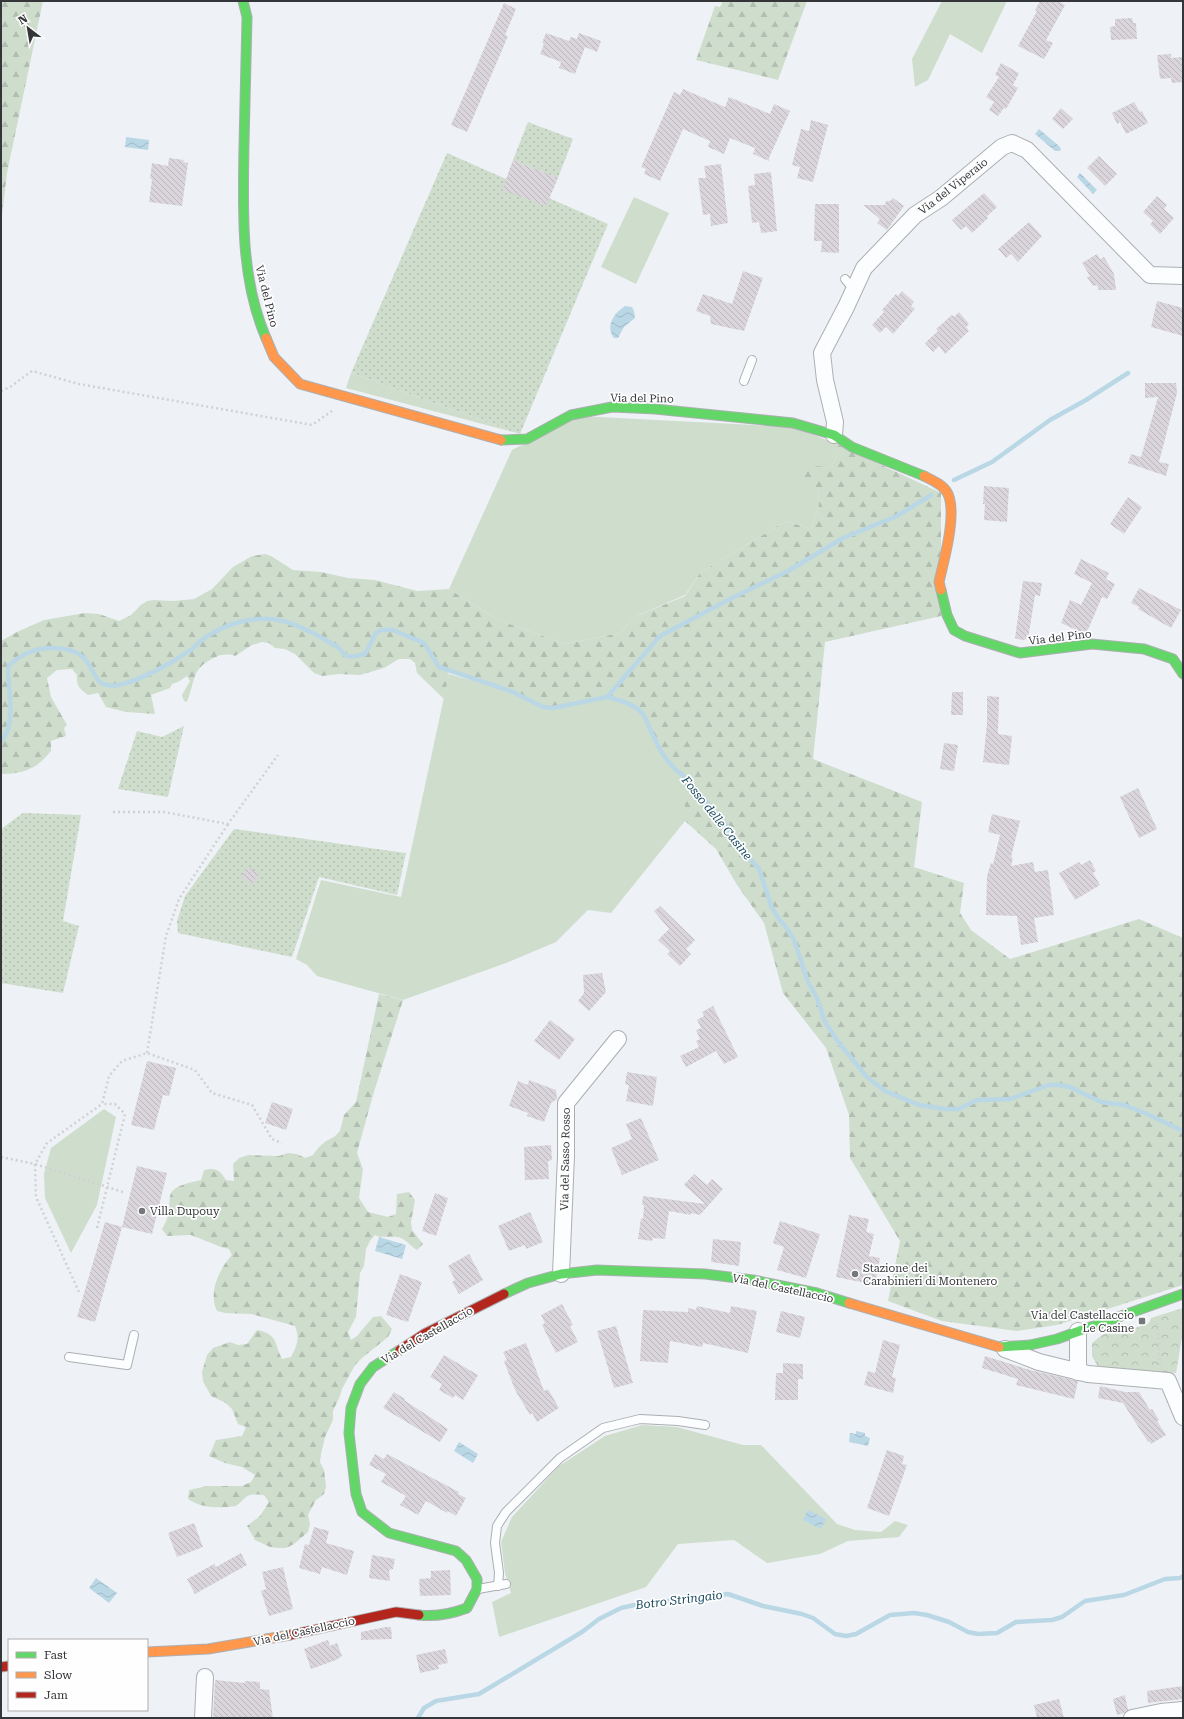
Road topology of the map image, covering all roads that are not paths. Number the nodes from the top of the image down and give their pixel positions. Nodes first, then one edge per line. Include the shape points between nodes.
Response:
1 (243, 1) edge
2 (1183, 276) edge
3 (752, 360) dead end
4 (744, 381) dead end
5 (834, 435) junction
6 (1183, 674) edge
7 (618, 1039) dead end
8 (561, 1274) junction
9 (1183, 1294) edge
10 (1078, 1331) junction
11 (134, 1335) dead end
12 (1030, 1345) junction
13 (998, 1347) junction
14 (69, 1357) dead end
15 (1039, 1362) junction
16 (1078, 1372) junction
17 (1183, 1416) edge
18 (705, 1425) dead end
19 (506, 1584) dead end
20 (498, 1586) junction
21 (477, 1589) junction
22 (148, 1652) edge
23 (205, 1677) dead end
24 (1183, 1710) edge
25 (203, 1718) edge
26 (1132, 1718) edge

1 - 5 street, Via del Pino via 247,17 243,196 245,256 259,322 274,358 300,384 506,440 527,439 571,415 612,407 670,410 793,423
2 - 5 street, Via del Viperaio via 1150,275 1027,150 1012,143 1002,147 941,198 915,215 850,285 822,352 825,380 835,422
3 - 4 lane
5 - 6 street, Via del Pino via 852,447 915,471 938,483 948,493 950,529 939,582 947,615 954,630 965,636 1020,653 1092,644 1144,649 1172,659
7 - 8 street, Via del Sasso Rosso via 566,1103
8 - 13 street, Via del Castellaccio via 597,1270 650,1271 753,1280 817,1293
8 - 21 street, Via del Castellaccio via 528,1283 481,1304 398,1350 373,1367 360,1384 351,1408 349,1432 352,1465 356,1494 362,1512 389,1533 456,1551 473,1570 477,1579
9 - 10 street
10 - 12 street
10 - 16 street
11 - 14 lane via 128,1366
12 - 13 street
12 - 15 street
13 - 15 street, Via del Castellaccio
15 - 16 street, Via del Castellaccio
16 - 17 street, Via del Castellaccio via 1168,1380
18 - 20 lane via 640,1419 603,1428 560,1458 506,1512 497,1526 495,1543
19 - 20 lane
20 - 21 lane
21 - 22 street, Via del Castellaccio via 467,1608 451,1614 429,1616 396,1612 208,1649
23 - 25 street
24 - 26 street

